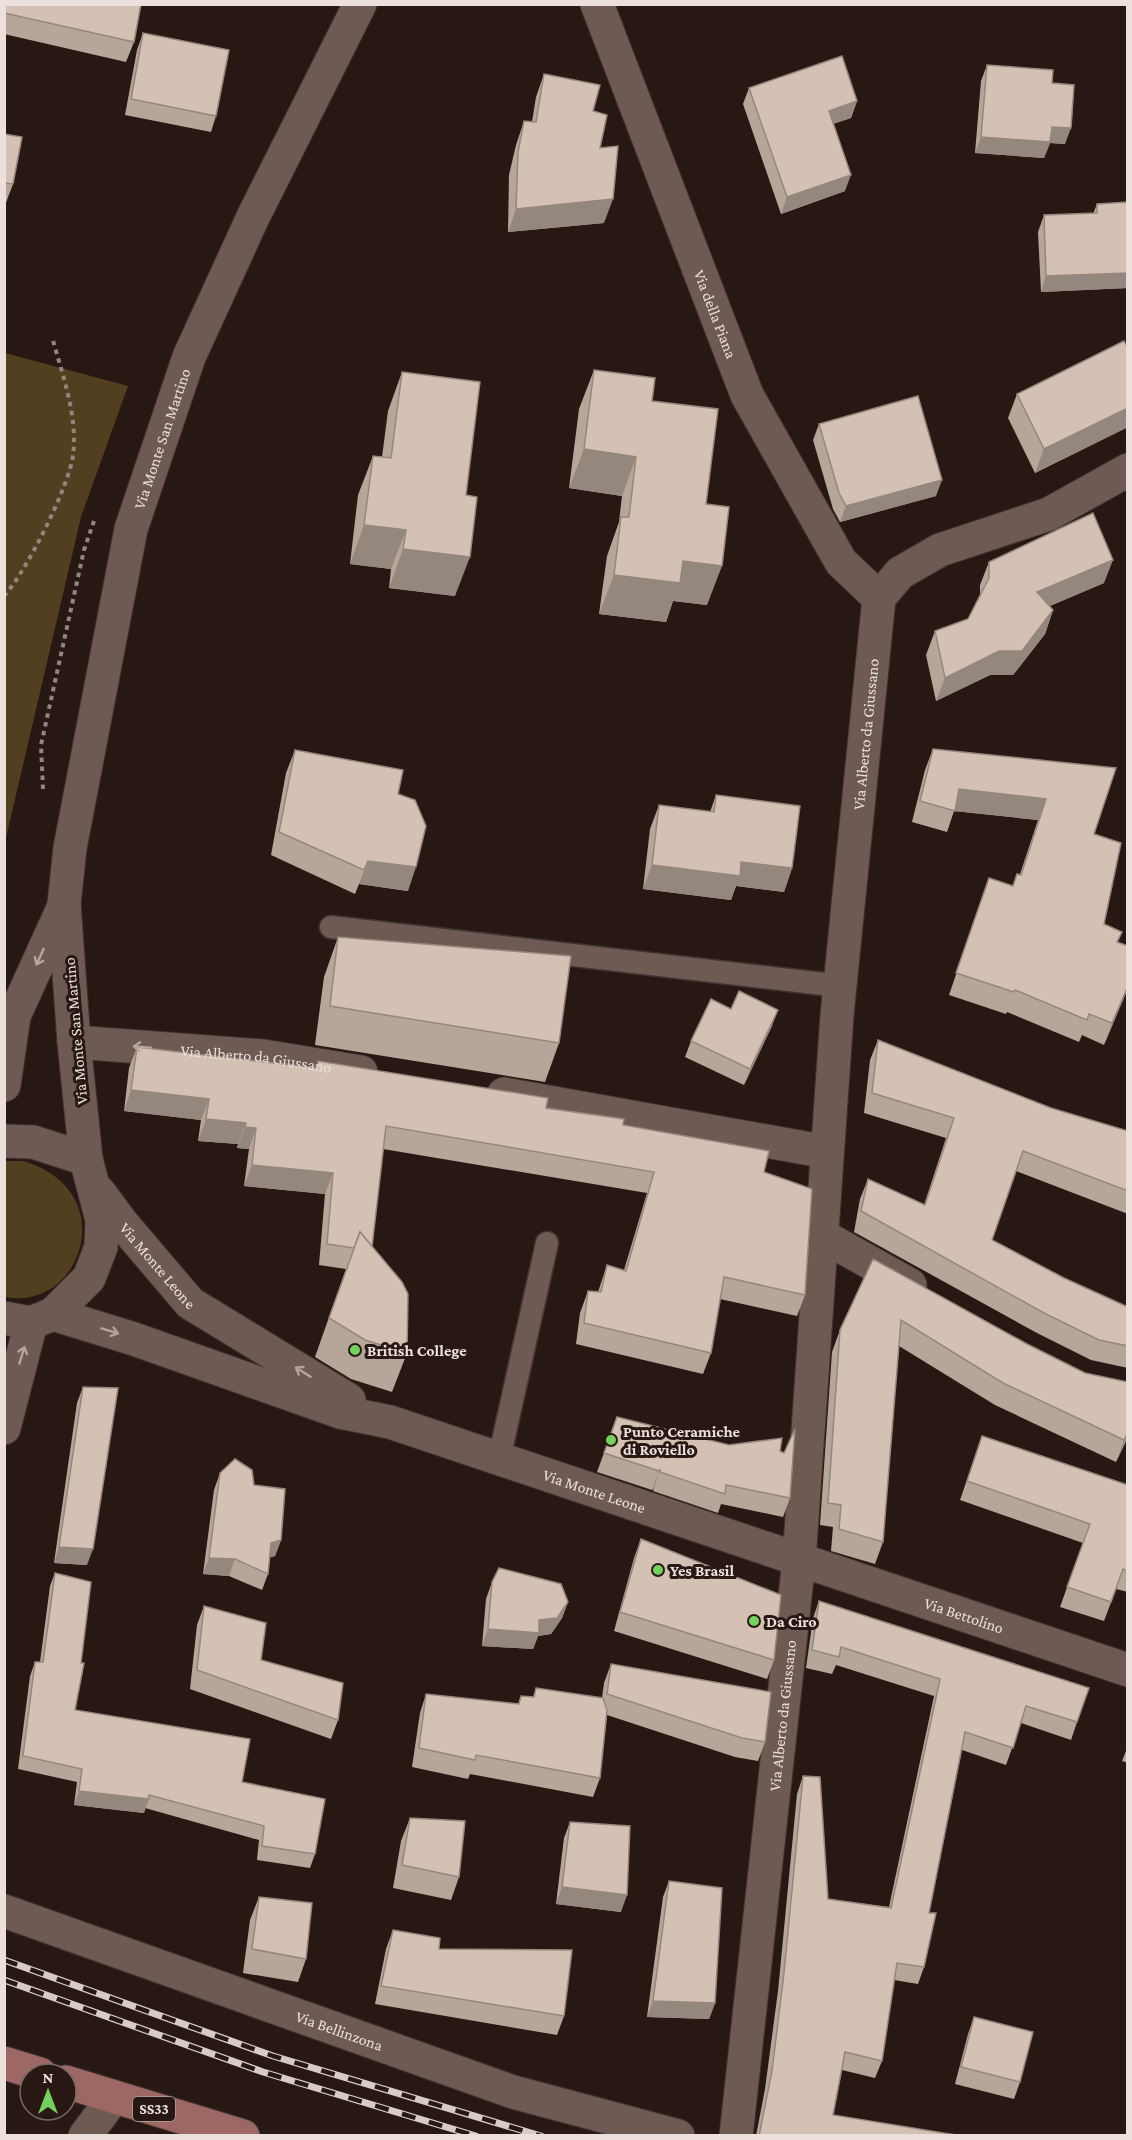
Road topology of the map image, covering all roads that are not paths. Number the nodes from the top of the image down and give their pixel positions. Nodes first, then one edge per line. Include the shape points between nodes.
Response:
1 (360, 4) edge
2 (597, 4) edge
3 (1128, 470) edge
4 (879, 598) junction
5 (64, 904) junction
6 (331, 927) dead end
7 (840, 986) junction
8 (74, 1042) junction
9 (393, 1077) edge
10 (4, 1085) edge
11 (474, 1089) edge
12 (4, 1141) edge
13 (827, 1152) junction
14 (91, 1173) junction
15 (821, 1235) junction
16 (547, 1243) dead end
17 (938, 1300) edge
18 (30, 1318) edge
19 (390, 1422) junction
20 (4, 1428) edge
21 (499, 1459) junction
22 (799, 1560) junction
23 (1128, 1670) edge
24 (4, 1911) edge
25 (78, 2086) edge
26 (114, 2097) junction
27 (85, 2136) edge
28 (243, 2136) edge
29 (678, 2136) edge
30 (736, 2136) edge

1 - 5 street, Via Monte San Martino via 253,217 189,357 131,529 70,849
2 - 4 street, Via della Piana via 747,395 840,562
3 - 4 street via 1049,514 940,550 900,573
4 - 7 street, Via Alberto da Giussano
5 - 8 street, Via Monte San Martino
5 -> 10 street, Via Monte San Martino via 14,1016
6 - 7 lane
7 - 13 street, Via Alberto da Giussano
9 -> 8 street, Via Alberto da Giussano via 263,1056
8 - 14 street, Via Monte San Martino
11 - 13 street
12 - 14 street via 33,1142
13 - 15 street, Via Alberto da Giussano
14 - 18 street, Via Monte San Martino via 102,1220 96,1263 89,1278
19 -> 14 street, Via Monte Leone via 190,1303 122,1223
15 - 17 street
15 - 22 street, Via Alberto da Giussano
16 - 21 lane
18 -> 19 street, Via Monte Leone via 134,1339 340,1412
20 -> 18 street
19 - 21 street, Via Monte Leone
21 - 22 street, Via Monte Leone
22 - 23 street, Via Bettolino
22 - 30 street, Via Alberto da Giussano
24 - 29 street, Via Bellinzona via 513,2092
25 - 26 main road, SS33
26 - 27 street
26 - 28 main road, SS33

